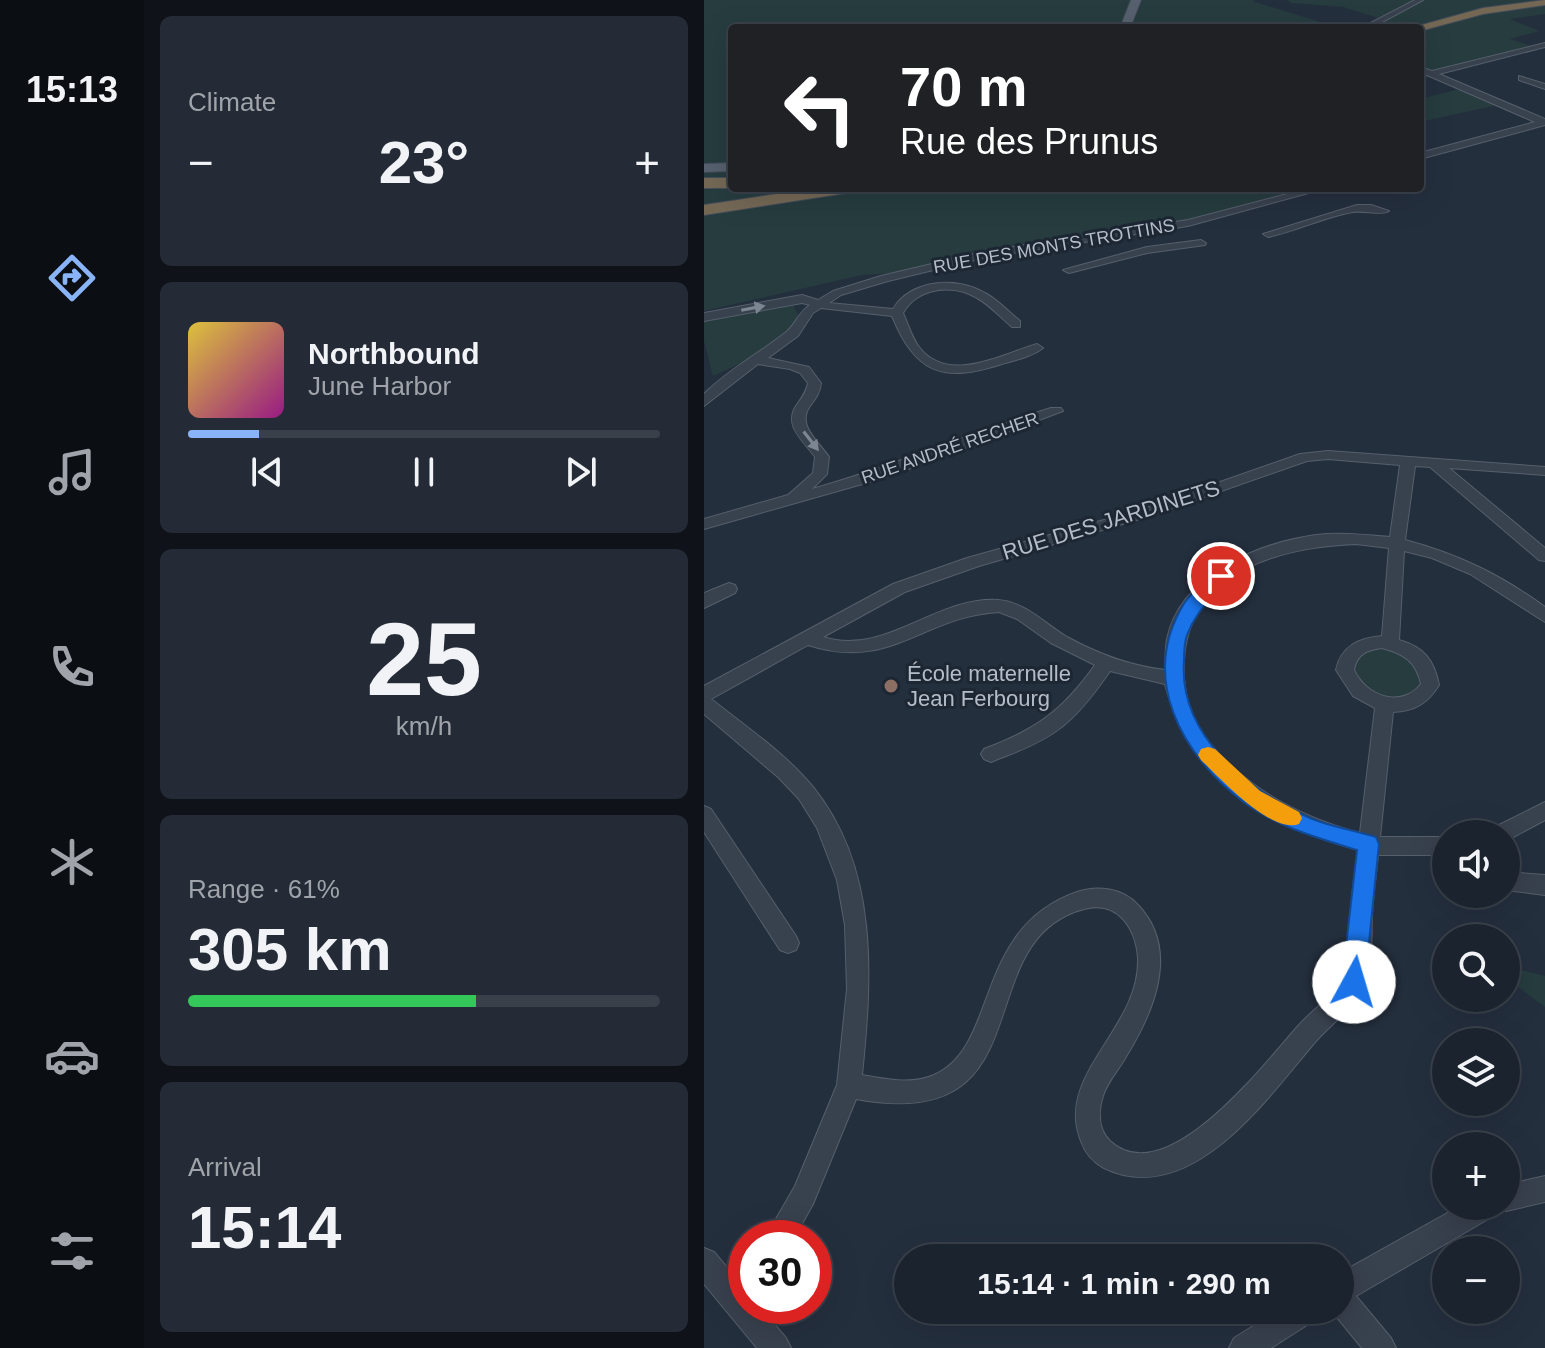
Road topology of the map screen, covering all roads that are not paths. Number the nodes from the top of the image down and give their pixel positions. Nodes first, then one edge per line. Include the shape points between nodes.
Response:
1 (1136, 0) edge
2 (1420, 0) edge
3 (1545, 3) edge
4 (1127, 24) edge
5 (1373, 24) edge
6 (1424, 28) edge
7 (1545, 45) edge
8 (1424, 71) edge
9 (1431, 74) junction
10 (1522, 78) dead end
11 (1545, 87) edge
12 (1544, 122) edge
13 (1424, 155) edge
14 (728, 167) edge
15 (704, 168) edge
16 (704, 183) edge
17 (728, 183) edge
18 (748, 192) edge
19 (767, 192) edge
20 (820, 192) edge
21 (1308, 192) edge
22 (704, 197) edge
23 (1291, 197) junction
24 (704, 210) edge
25 (1384, 211) dead end
26 (1324, 218) junction
27 (1268, 234) dead end
28 (1090, 238) junction
29 (1201, 243) dead end
30 (1116, 258) junction
31 (1069, 270) dead end
32 (820, 304) junction
33 (897, 313) junction
34 (704, 317) edge
35 (1016, 324) dead end
36 (1037, 348) dead end
37 (755, 360) junction
38 (704, 382) edge
39 (723, 383) junction
40 (704, 402) edge
41 (1056, 411) dead end
42 (1408, 463) junction
43 (1435, 464) junction
44 (1545, 471) edge
45 (820, 474) junction
46 (844, 484) junction
47 (793, 498) junction
48 (704, 524) edge
49 (1397, 543) junction
50 (1545, 556) edge
51 (729, 589) dead end
52 (704, 602) edge
53 (1545, 616) edge
54 (805, 638) junction
55 (1390, 643) junction
56 (1105, 664) junction
57 (1173, 678) junction
58 (704, 694) edge
59 (704, 703) edge
60 (1385, 704) junction
61 (991, 754) dead end
62 (1545, 810) edge
63 (704, 815) edge
64 (1520, 823) edge
65 (1368, 844) junction
66 (1432, 847) edge
67 (1520, 882) edge
68 (1545, 885) edge
69 (788, 943) dead end
70 (849, 1085) junction
71 (1545, 1189) edge
72 (1520, 1195) edge
73 (789, 1220) edge
74 (1461, 1220) edge
75 (704, 1262) edge
76 (1354, 1281) edge
77 (728, 1284) edge
78 (1354, 1316) edge
79 (760, 1324) edge
80 (1283, 1324) edge
81 (776, 1348) edge
82 (1244, 1348) edge
83 (1381, 1348) edge

1 - 4 main road
2 - 5 street
3 - 6 highway
7 - 9 street
8 - 9 street
9 - 12 street
10 - 11 street
12 - 13 street
14 - 15 main road
16 - 17 highway
18 - 22 highway
19 - 22 highway
20 - 24 highway
21 - 23 street, RUE DES MONTS TROTTINS
23 - 26 street
23 - 28 street, RUE DES MONTS TROTTINS via 1188,223
25 - 26 street via 1357,208
26 - 27 street
28 - 30 street
28 - 32 street, RUE DES MONTS TROTTINS via 987,254 885,278
29 - 30 street
30 - 31 street
32 - 33 street
34 -> 32 street via 798,300
32 - 37 street, RUE DES MONTS TROTTINS via 802,317 794,333
33 - 35 street via 901,303 921,291 958,287 982,296
33 - 36 street via 915,352 942,367 990,364
37 - 39 street, RUE DES MONTS TROTTINS
37 -> 45 street via 786,364 810,375 814,391 798,419 822,457
38 - 39 street
39 - 40 street, RUE DES MONTS TROTTINS
41 - 46 street, RUE ANDRÉ RECHER
42 - 43 street, RUE DES JARDINETS
42 - 49 street
42 - 54 street, RUE DES JARDINETS via 1328,455 1282,464 1145,513 899,588
43 - 44 street, RUE DES JARDINETS
43 - 50 street
45 - 46 street, RUE ANDRÉ RECHER
45 - 47 street
46 - 47 street, RUE ANDRÉ RECHER
47 - 48 street, RUE ANDRÉ RECHER
49 - 53 street via 1477,569
49 - 55 street
49 - 57 street via 1348,538 1301,542 1258,555 1221,576 1193,604 1176,639
51 - 52 street
54 - 56 street via 821,646 868,646 894,641 970,609 1000,606 1017,610
54 - 58 street, RUE DES JARDINETS
55 - 60 street via 1419,656 1430,685 1415,700
55 - 60 street via 1358,647 1347,658 1345,670 1360,693
56 - 57 street
56 - 61 street via 1074,710 1027,741
57 - 65 street via 1185,720 1212,761 1253,797 1307,826
59 - 70 street via 806,793 826,824 844,870 856,925 859,989
60 - 65 street
62 - 64 street
63 - 69 street
65 - 66 street
65 - 70 street via 1354,982 1223,1125 1194,1148 1137,1166 1115,1162 1093,1139 1087,1108 1092,1090 1147,994 1149,963 1147,941 1129,909 1100,897 1082,899 1046,916 1015,954 971,1060 956,1075 920,1092
67 - 68 street
70 - 73 street
71 - 72 street
74 - 76 street
75 - 77 street
78 - 83 street
79 - 81 street
80 - 82 street

